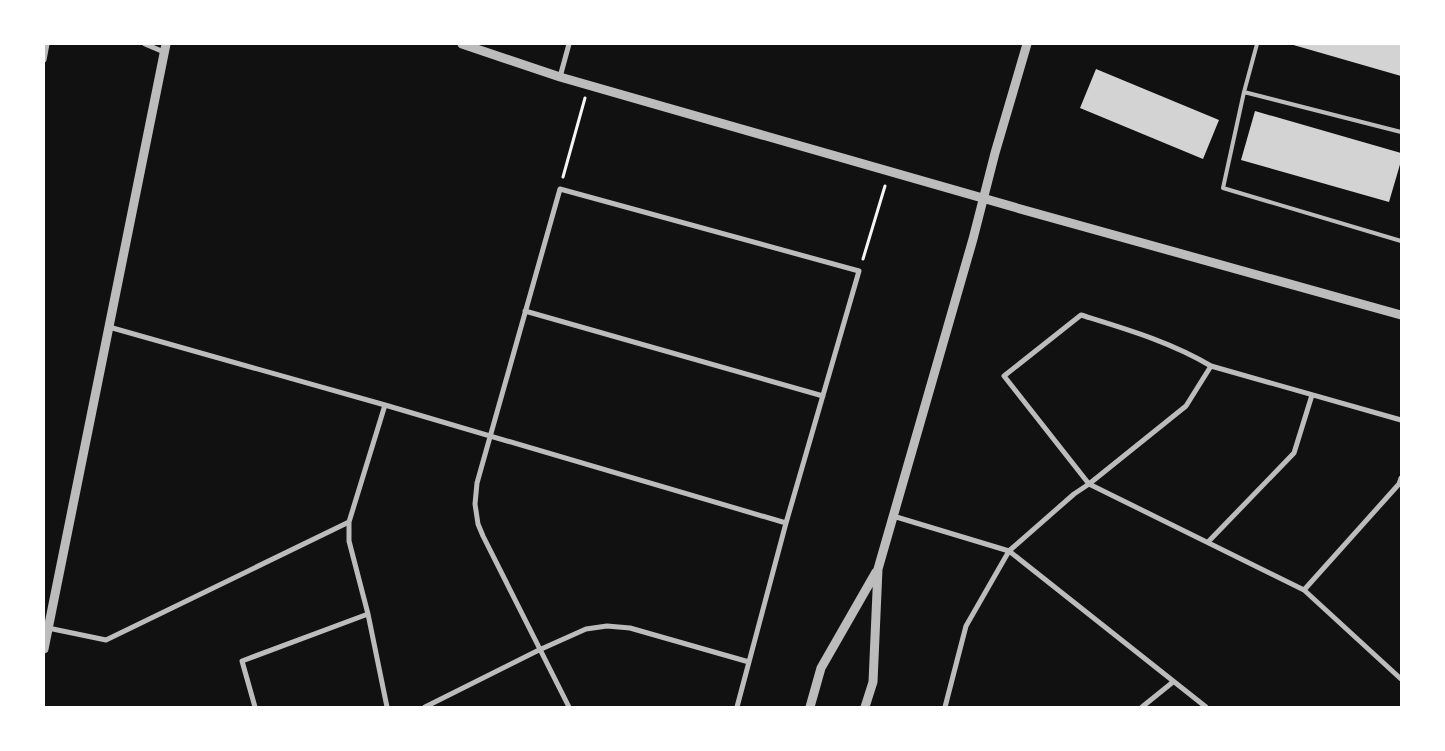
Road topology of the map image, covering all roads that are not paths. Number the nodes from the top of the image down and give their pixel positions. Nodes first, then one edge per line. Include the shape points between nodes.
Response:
1 (47, 44) edge
2 (145, 44) edge
3 (462, 44) edge
4 (569, 44) edge
5 (1027, 44) edge
6 (1257, 44) edge
7 (165, 48) edge
8 (44, 60) edge
9 (560, 77) junction
10 (1244, 92) junction
11 (1401, 132) edge
12 (984, 199) junction
13 (1401, 241) edge
14 (525, 312) junction
15 (1401, 315) edge
16 (108, 326) junction
17 (1211, 366) junction
18 (1312, 394) junction
19 (823, 396) junction
20 (385, 405) junction
21 (1401, 420) edge
22 (489, 436) junction
23 (1401, 478) edge
24 (1089, 484) junction
25 (892, 516) junction
26 (350, 522) junction
27 (786, 523) junction
28 (1208, 542) junction
29 (1009, 551) junction
30 (878, 569) junction
31 (1304, 590) junction
32 (368, 614) junction
33 (48, 628) junction
34 (44, 649) edge
35 (539, 650) junction
36 (749, 662) junction
37 (1401, 679) edge
38 (1174, 682) junction
39 (255, 707) edge
40 (386, 707) edge
41 (425, 707) edge
42 (569, 707) edge
43 (737, 707) edge
44 (810, 707) edge
45 (866, 707) edge
46 (945, 707) edge
47 (1142, 707) edge
48 (1206, 707) edge

1 - 8 street
2 - 7 street
3 - 9 street
4 - 9 street
5 - 12 street
6 - 10 lane
7 - 16 street
9 - 12 street
10 - 11 lane
10 - 13 lane via 1223,188
12 - 15 street
12 - 25 street
14 - 19 street
14 - 19 street via 560,189 859,271
14 - 22 street
16 - 20 street
16 - 33 street
17 - 18 street
17 - 24 street via 1186,406
17 - 24 street via 1150,337 1081,314 1004,376
18 - 21 street
18 - 28 street via 1294,454
19 - 27 street
20 - 22 street
20 - 26 street
22 - 27 street
22 - 35 street via 475,504 478,524
23 - 31 street
24 - 28 street
24 - 29 street
25 - 29 street
25 - 30 street
26 - 32 street via 348,541
26 - 33 street via 106,640
27 - 36 street
28 - 31 street
29 - 38 street
29 - 46 street via 966,626
30 - 44 street via 821,668
30 - 45 street via 873,682
31 - 37 street
32 - 39 street via 242,661
32 - 40 street
33 - 34 street
35 - 36 street via 586,629 607,626 630,628
35 - 41 street
35 - 42 street
36 - 43 street
38 - 47 street
38 - 48 street

